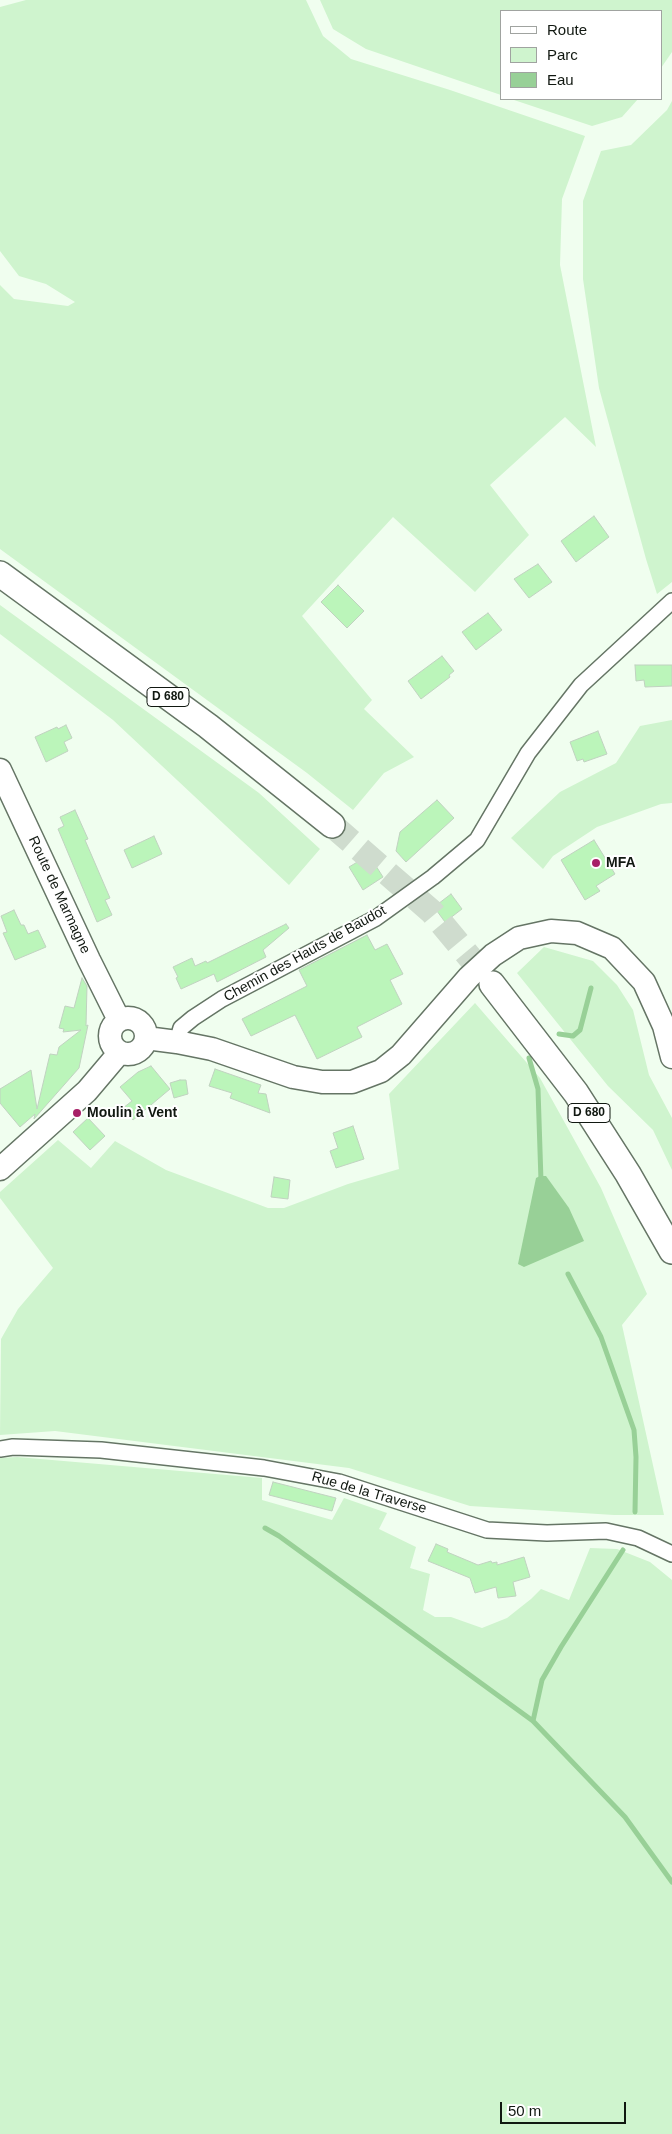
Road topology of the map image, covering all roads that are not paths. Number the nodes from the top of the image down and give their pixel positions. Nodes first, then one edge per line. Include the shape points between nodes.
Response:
1 (0, 574) edge
2 (672, 601) edge
3 (0, 770) edge
4 (332, 825) tunnel mouth
5 (492, 984) tunnel mouth
6 (119, 1020) junction
7 (146, 1038) junction
8 (177, 1042) junction
9 (120, 1052) junction
10 (672, 1057) edge
11 (0, 1169) edge
12 (672, 1251) edge
13 (0, 1449) edge
14 (672, 1554) edge

1 - 4 main road, D 680 via 208,726
2 - 8 street, Chemin des Hauts de Baudot via 581,686 528,753 477,840 433,878 376,918 222,998 192,1018 181,1028
3 - 6 main road, Route de Marmagne
5 - 12 main road, D 680 via 576,1093
6 - 7 main road via 125,1017 136,1019 144,1027
6 - 9 main road via 112,1028 110,1039
7 - 8 main road
7 - 9 main road via 137,1052
8 - 10 main road via 212,1049 293,1077 322,1082 352,1082 381,1071 401,1055 493,955 519,938 551,931 577,933 612,948 644,982 664,1026
9 - 11 main road via 87,1091
13 - 14 street, Rue de la Traverse via 101,1450 264,1468 339,1482 487,1530 606,1531 638,1538

